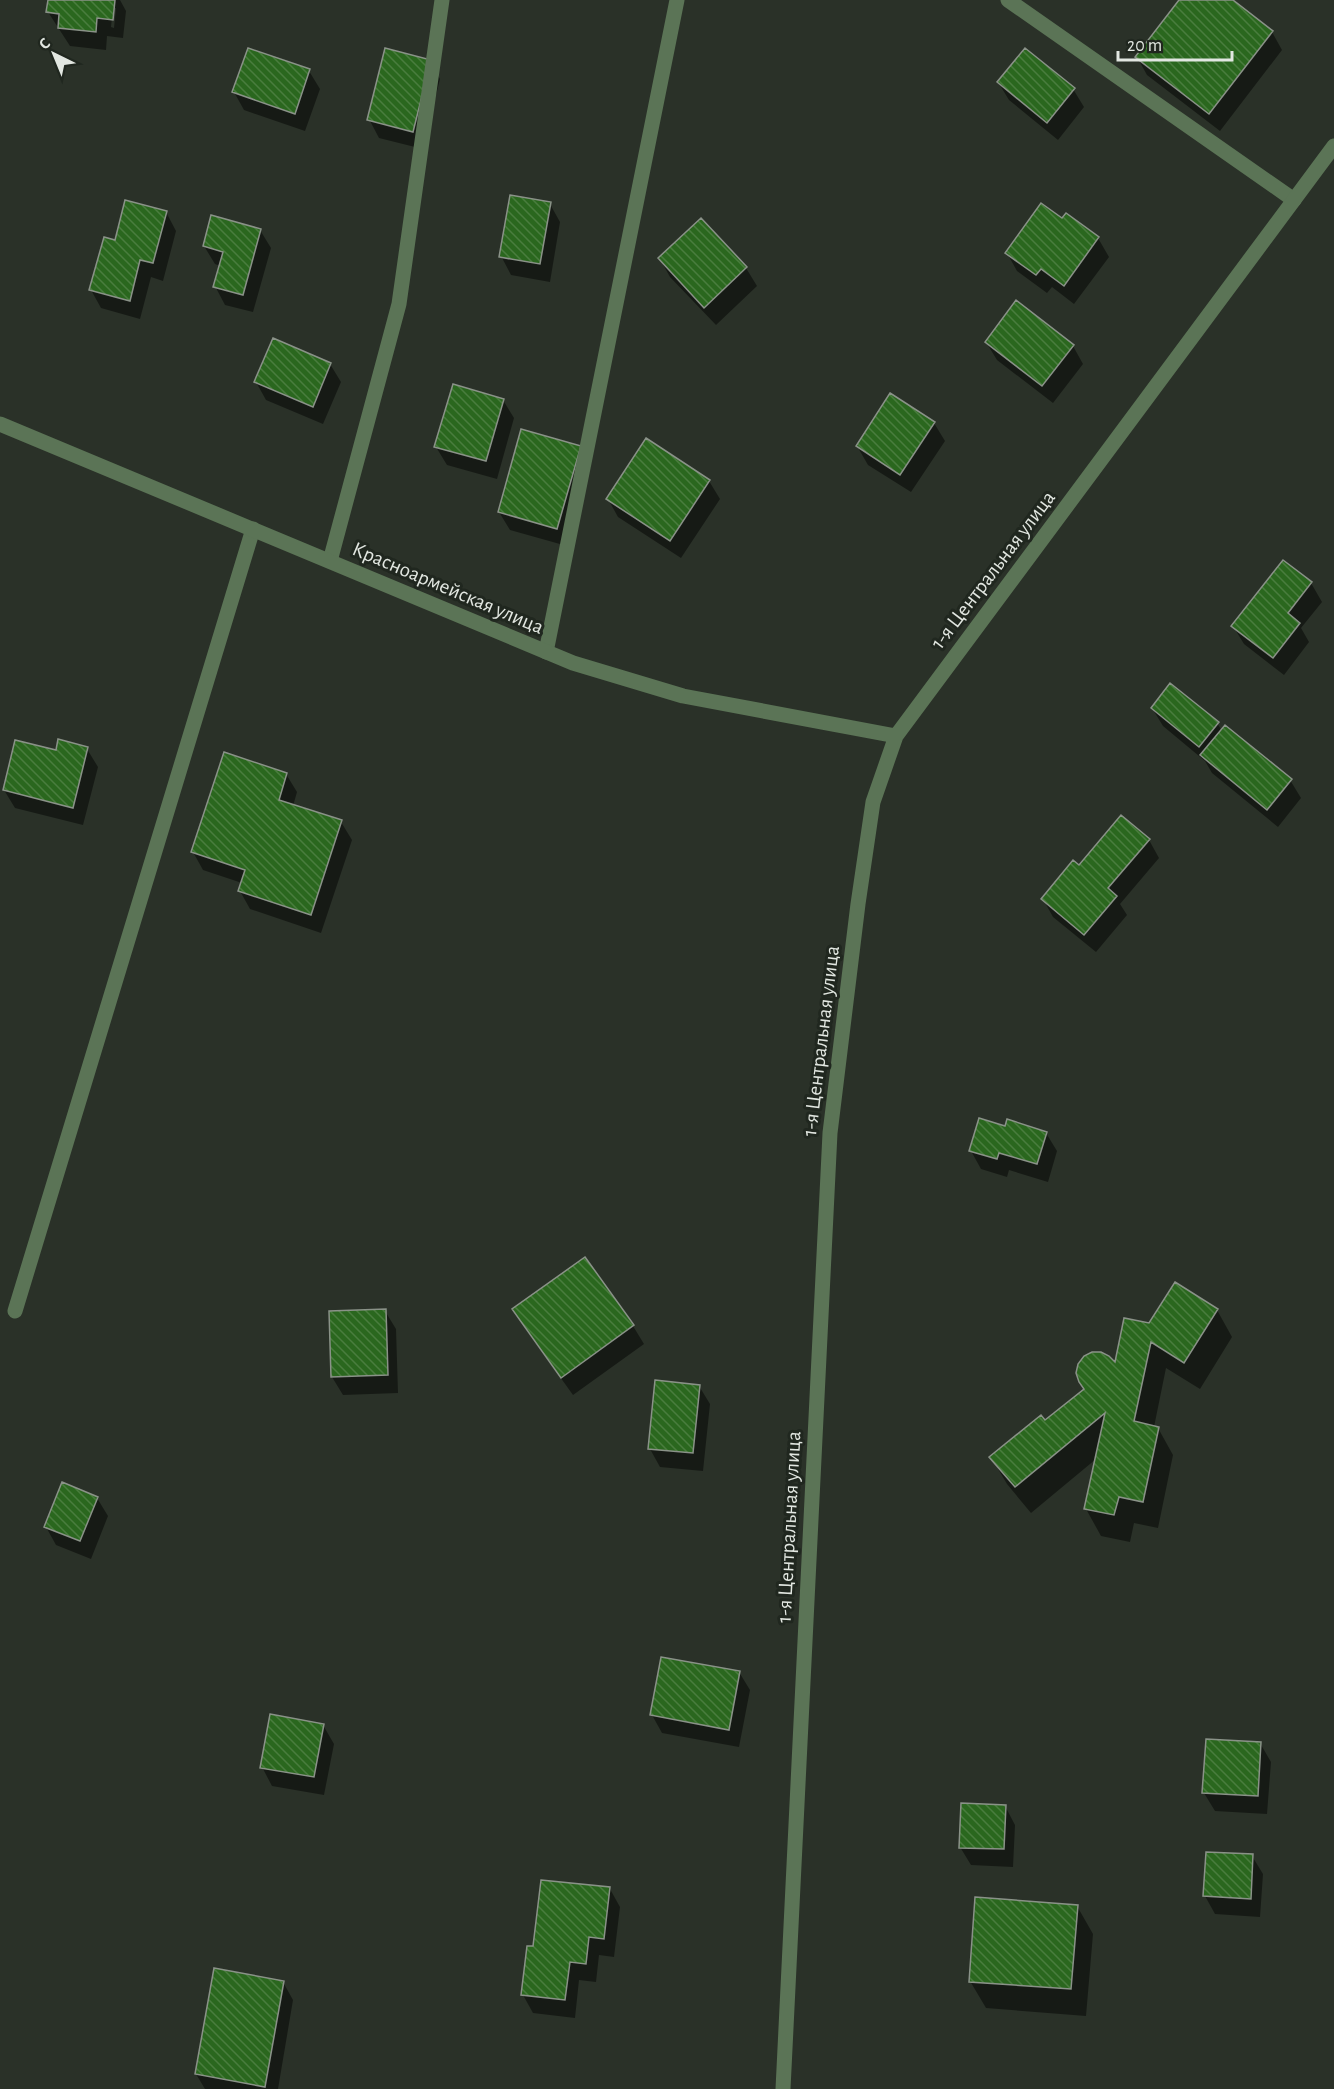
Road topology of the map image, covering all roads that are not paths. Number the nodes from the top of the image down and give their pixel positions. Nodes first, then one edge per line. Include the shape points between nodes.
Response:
1 (442, 0) edge
2 (677, 0) edge
3 (1008, 0) edge
4 (1334, 146) edge
5 (1294, 200) junction
6 (0, 424) edge
7 (253, 529) junction
8 (330, 561) junction
9 (546, 652) junction
10 (896, 735) junction
11 (15, 1311) dead end
12 (783, 2089) edge

1 - 8 street via 399,304
2 - 9 street
3 - 5 street
4 - 5 street, 1-я Центральная улица
5 - 10 street, 1-я Центральная улица
6 - 7 street, Красноармейская улица
7 - 8 street, Красноармейская улица
7 - 11 street
8 - 9 street, Красноармейская улица
9 - 10 street, Красноармейская улица via 683,696
10 - 12 street, 1-я Центральная улица via 873,802 830,1133

